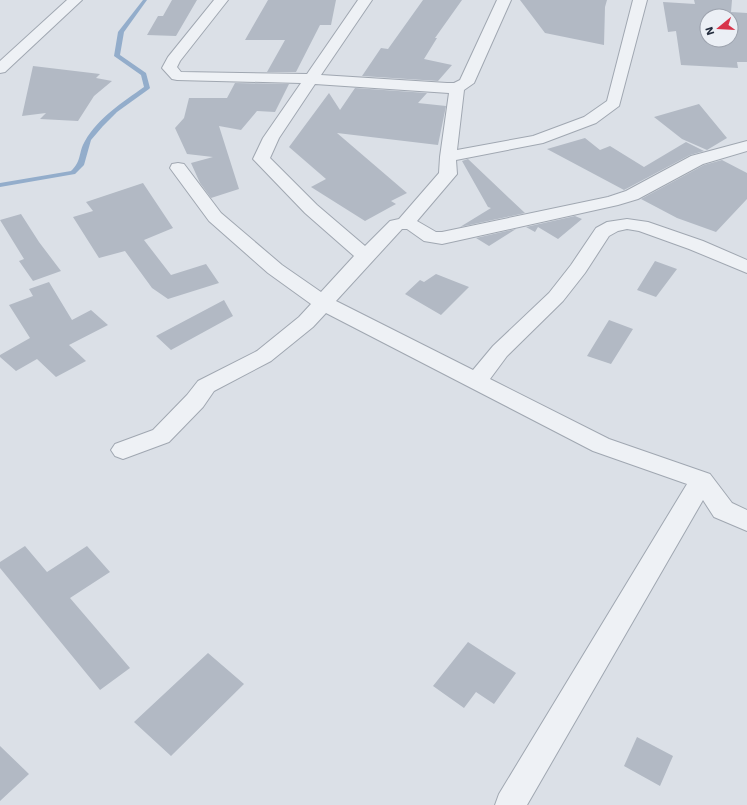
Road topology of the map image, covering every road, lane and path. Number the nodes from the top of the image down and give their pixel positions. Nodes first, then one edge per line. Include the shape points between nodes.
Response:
1 (75, 0) edge
2 (221, 0) edge
3 (365, 0) edge
4 (504, 0) edge
5 (640, 0) edge
6 (2, 66) edge
7 (311, 79) junction
8 (457, 88) junction
9 (747, 146) edge
10 (448, 157) junction
11 (178, 168) dead end
12 (405, 223) junction
13 (364, 256) junction
14 (747, 267) edge
15 (323, 303) junction
16 (476, 382) junction
17 (123, 450) dead end
18 (702, 480) junction
19 (747, 521) edge
20 (510, 805) edge

1 - 6 street
2 - 7 street via 173,60 169,68 172,72 177,76
3 - 7 street
4 - 8 street via 466,83
5 - 10 street via 614,103 590,120 537,140
7 - 8 street
7 - 13 street via 271,138 261,159 311,209
8 - 10 street
9 - 12 street via 697,160 632,195 537,219 442,238 431,237 413,225
10 - 12 street via 448,174
11 - 15 street via 215,216 275,268
12 - 13 street via 396,225
13 - 15 street
14 - 16 street via 642,226 613,226 602,232 556,297 500,351
15 - 16 street
15 - 17 street via 306,322 264,356 206,386 195,401 160,436
16 - 18 street via 600,445
18 - 19 street via 723,510
18 - 20 street

